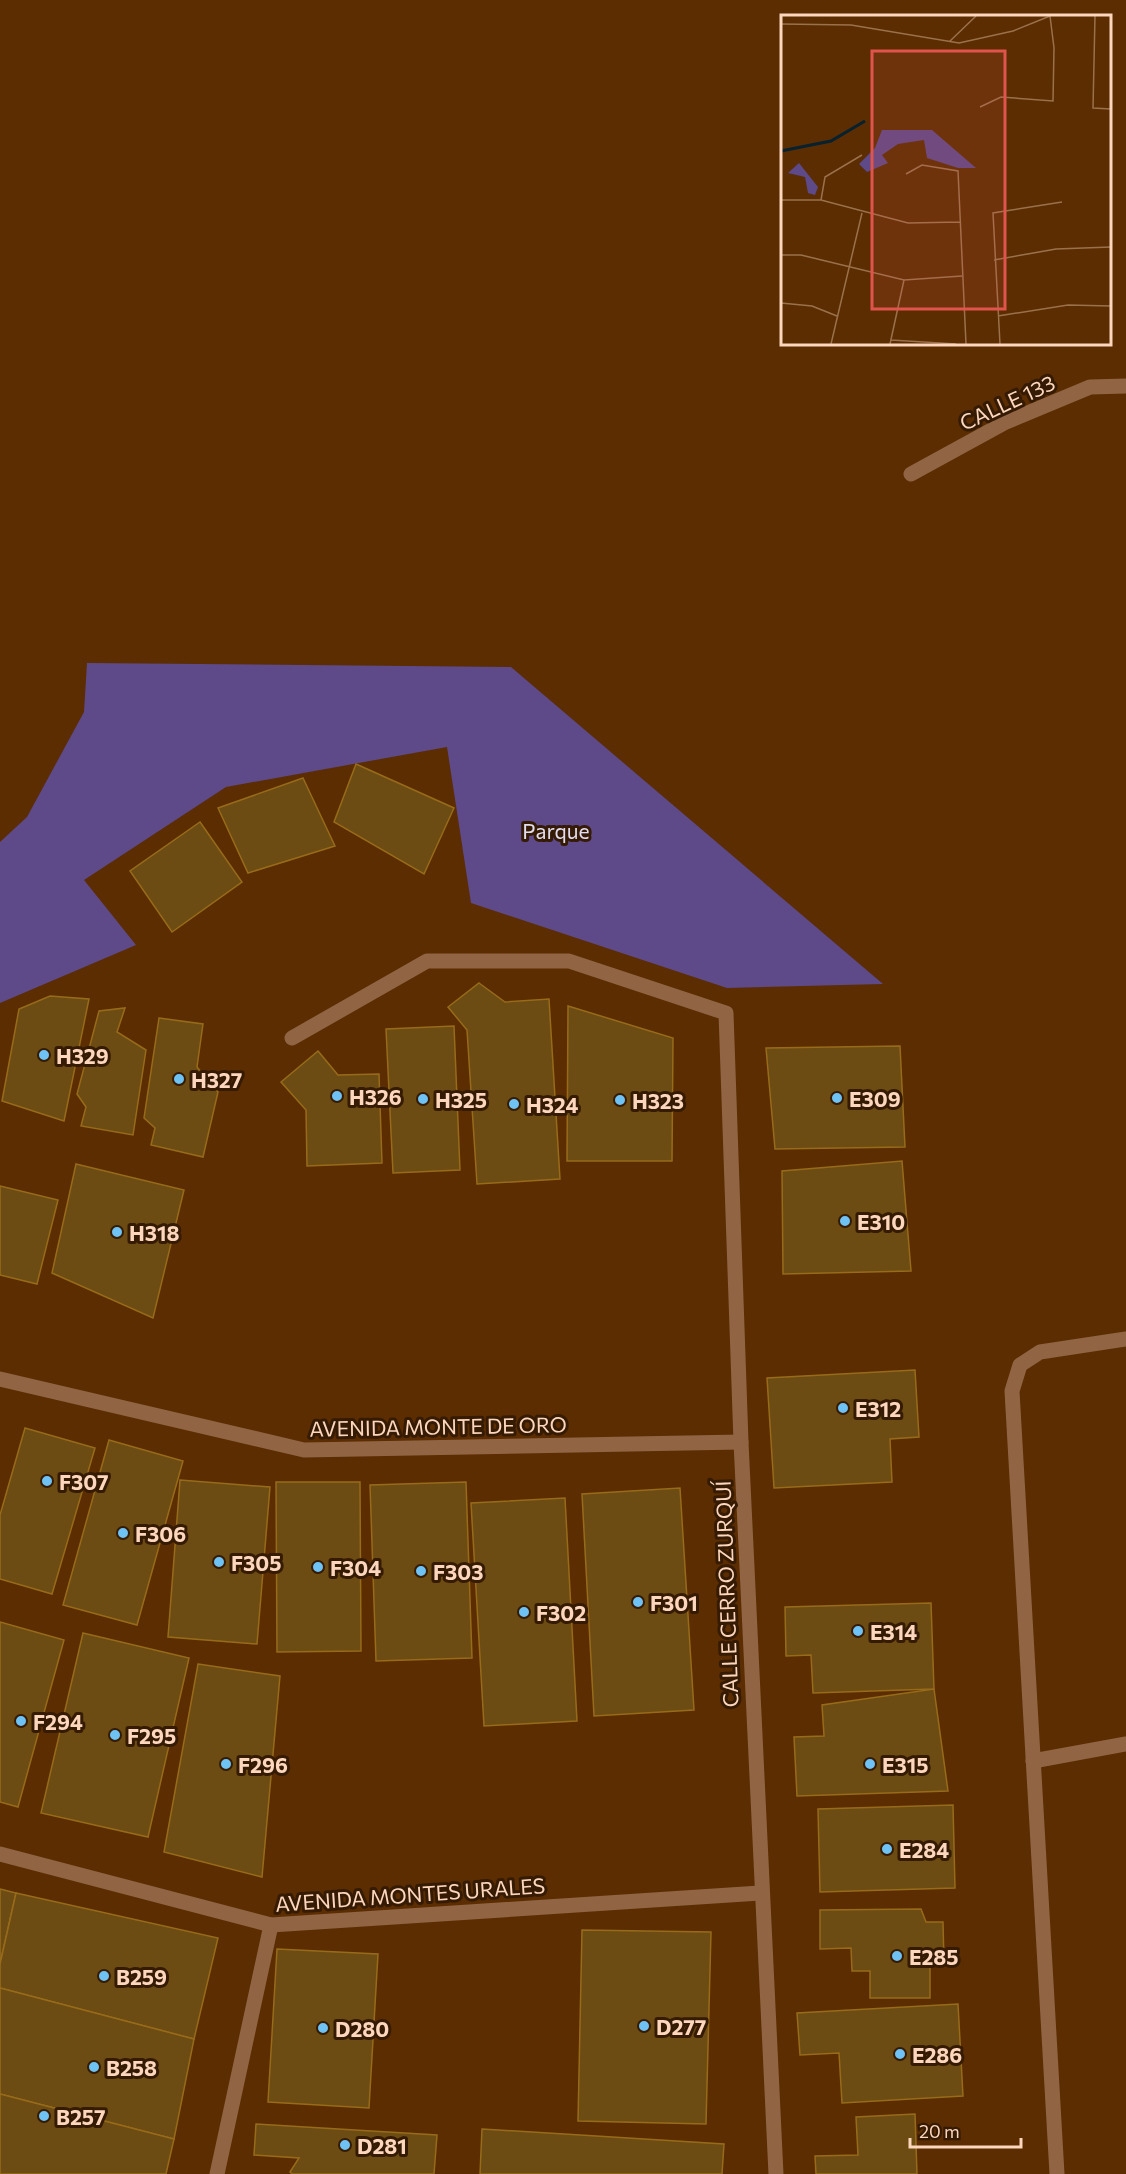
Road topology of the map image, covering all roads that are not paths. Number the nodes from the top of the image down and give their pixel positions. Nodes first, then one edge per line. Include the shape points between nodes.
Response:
1 (1126, 386) edge
2 (911, 474) dead end
3 (292, 1038) dead end
4 (1126, 1339) edge
5 (0, 1379) edge
6 (741, 1442) junction
7 (1126, 1744) edge
8 (1032, 1761) junction
9 (0, 1854) edge
10 (760, 1893) junction
11 (271, 1925) junction
12 (217, 2174) edge
13 (776, 2174) edge
14 (1057, 2174) edge

1 - 2 street, CALLE 133 via 1090,387 1006,422
3 - 6 street, CALLE CERRO ZURQUÍ via 427,960 569,960 726,1013
4 - 8 street via 1040,1352 1020,1365 1012,1391
5 - 6 street, AVENIDA MONTE DE ORO via 304,1450
6 - 10 street, CALLE CERRO ZURQUÍ
7 - 8 street
8 - 14 street
9 - 11 street, AVENIDA MONTES URALES
10 - 11 street, AVENIDA MONTES URALES
10 - 13 street, CALLE CERRO ZURQUÍ
11 - 12 street

